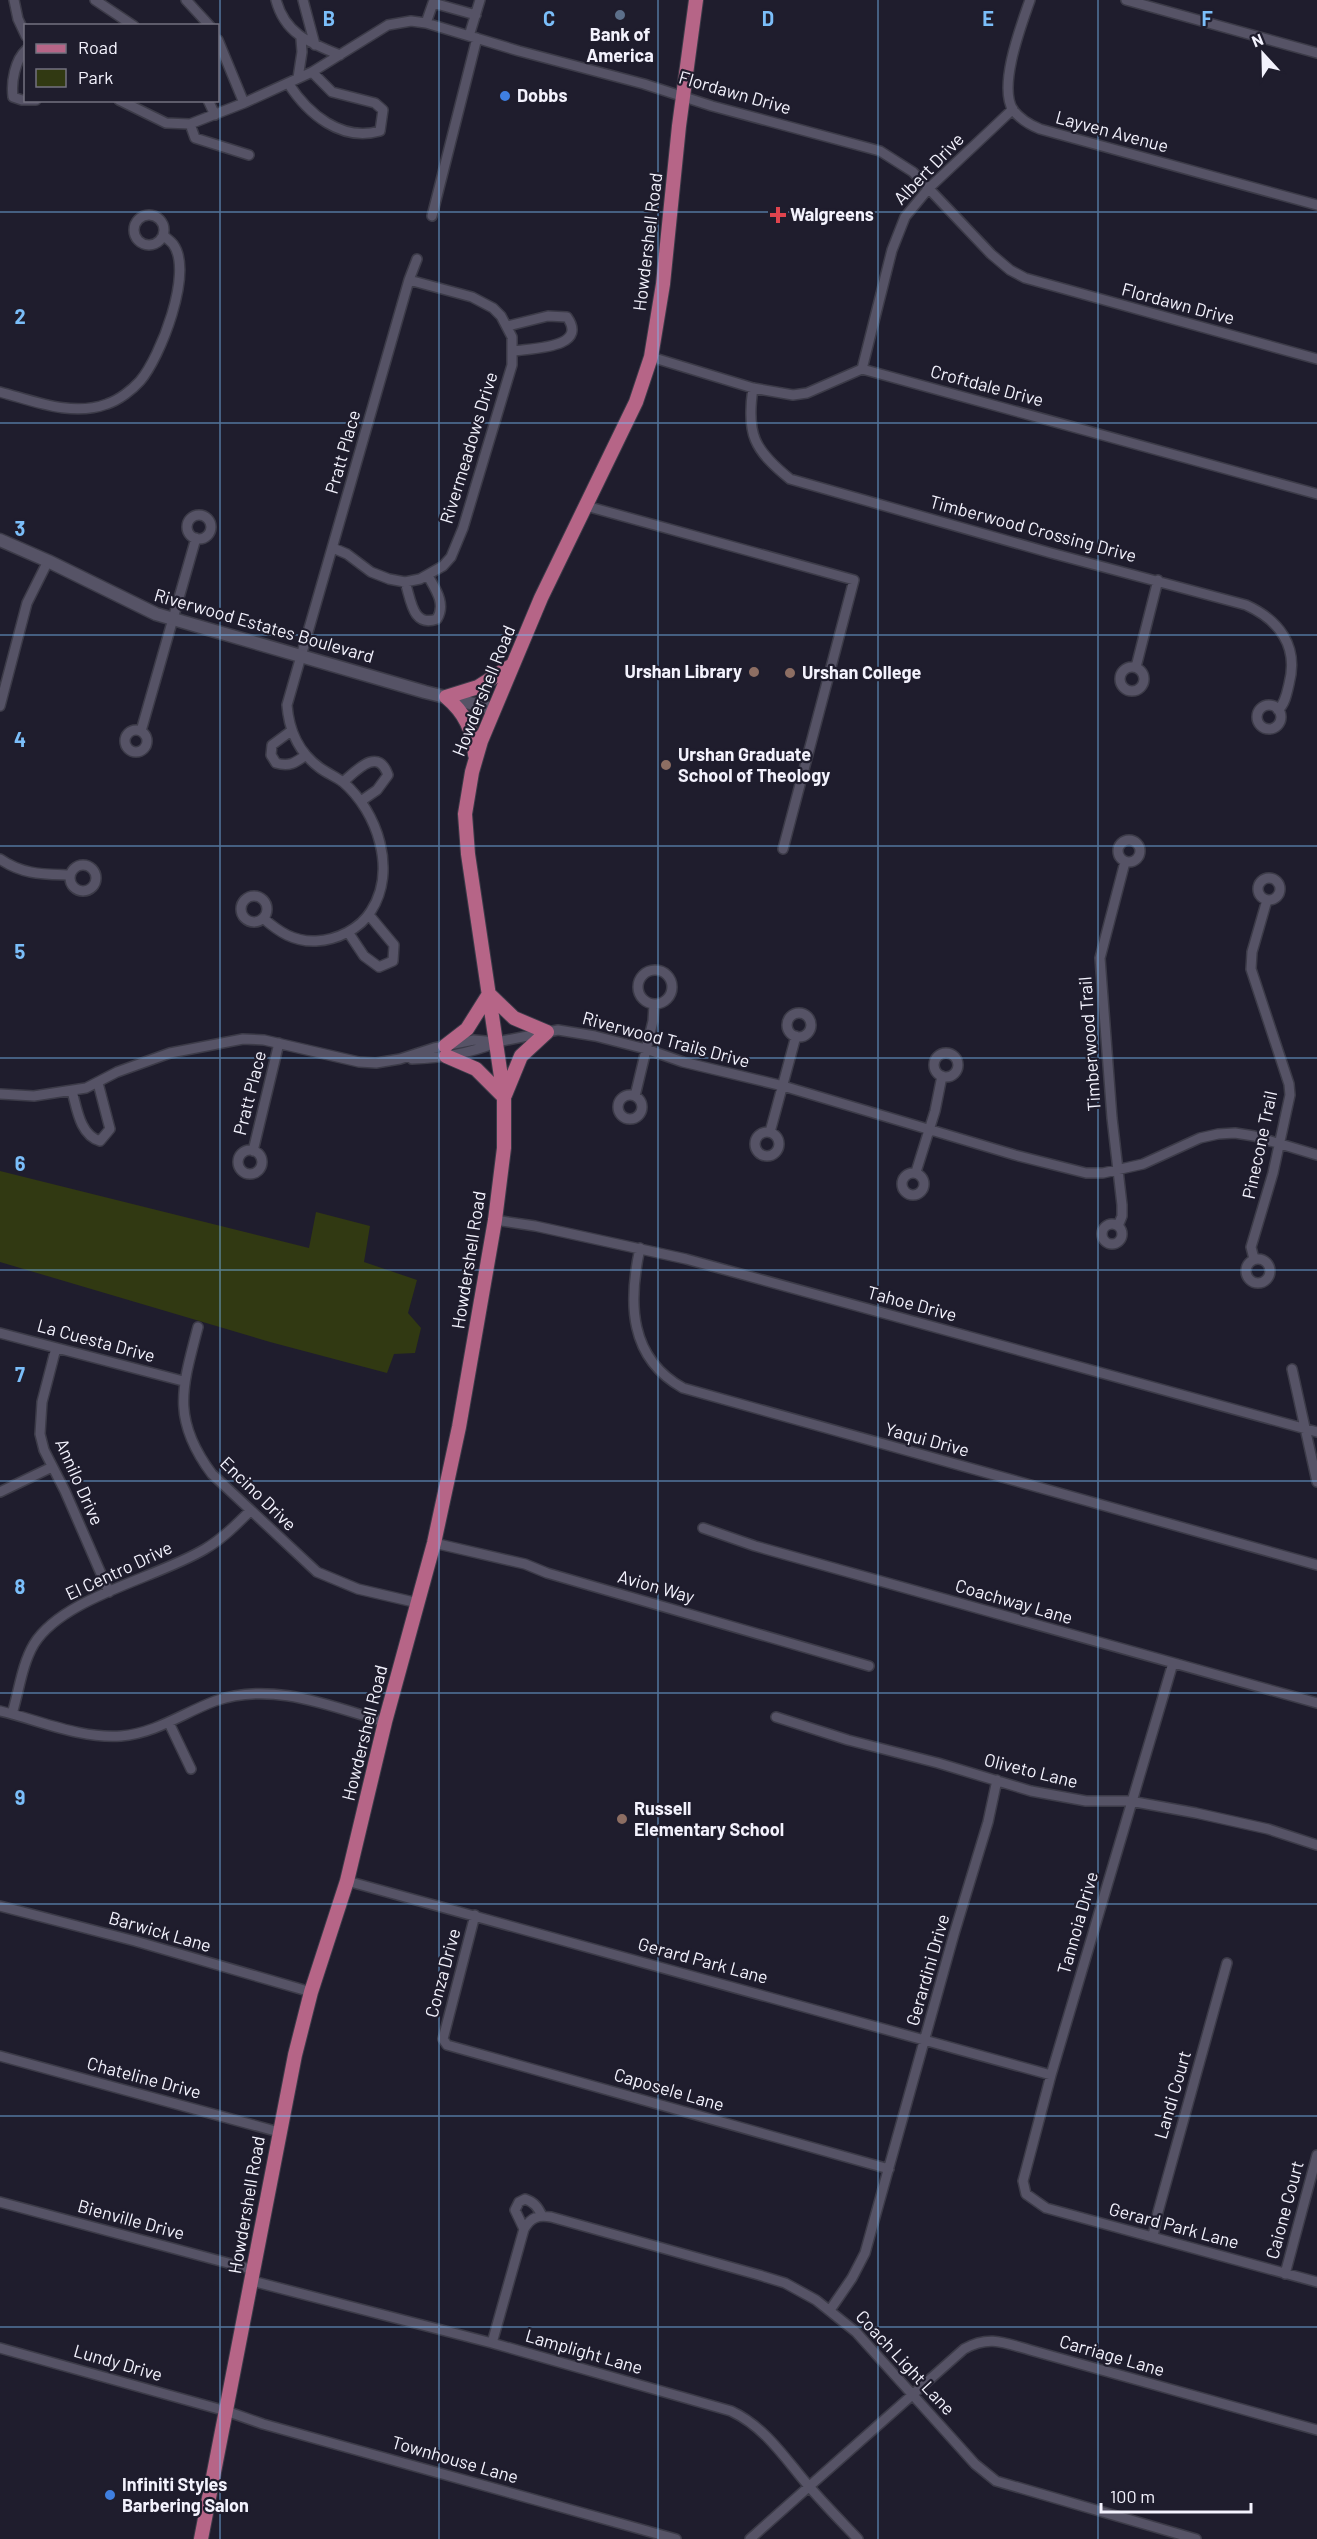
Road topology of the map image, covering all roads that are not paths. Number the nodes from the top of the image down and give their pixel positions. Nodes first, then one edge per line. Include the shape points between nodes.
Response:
1 (14, 0) edge
2 (95, 0) edge
3 (186, 0) edge
4 (276, 0) edge
5 (303, 0) edge
6 (480, 0) edge
7 (696, 0) edge
8 (1029, 0) edge
9 (1133, 1) edge
10 (476, 15) junction
11 (426, 23) junction
12 (131, 24) edge
13 (208, 24) edge
14 (24, 32) edge
15 (473, 37) junction
16 (301, 39) junction
17 (219, 42) edge
18 (315, 45) junction
19 (24, 53) edge
20 (1317, 53) edge
21 (340, 55) junction
22 (312, 72) junction
23 (298, 78) junction
24 (288, 83) junction
25 (683, 96) junction
26 (24, 100) edge
27 (123, 102) edge
28 (209, 102) edge
29 (244, 103) junction
30 (1012, 109) junction
31 (215, 115) junction
32 (189, 124) junction
33 (249, 156) dead end
34 (929, 188) junction
35 (1317, 205) edge
36 (432, 216) dead end
37 (163, 235) dead end
38 (417, 259) dead end
39 (409, 280) junction
40 (508, 326) junction
41 (514, 351) junction
42 (651, 357) junction
43 (1317, 359) edge
44 (862, 369) junction
45 (753, 388) junction
46 (0, 392) edge
47 (1317, 494) edge
48 (586, 506) junction
49 (196, 538) dead end
50 (0, 540) edge
51 (333, 548) junction
52 (48, 561) junction
53 (428, 576) junction
54 (1158, 580) junction
55 (405, 582) junction
56 (174, 618) junction
57 (302, 655) junction
58 (511, 666) junction
59 (1136, 667) dead end
60 (446, 697) junction
61 (0, 706) edge
62 (494, 709) junction
63 (1278, 710) dead end
64 (141, 731) dead end
65 (291, 731) junction
66 (306, 755) junction
67 (476, 759) junction
68 (343, 782) junction
69 (361, 801) junction
70 (783, 849) dead end
71 (0, 860) edge
72 (1125, 862) dead end
73 (70, 875) dead end
74 (1267, 900) dead end
75 (369, 915) junction
76 (263, 918) dead end
77 (348, 932) junction
78 (489, 994) junction
79 (654, 1004) dead end
80 (547, 1032) junction
81 (796, 1036) dead end
82 (497, 1042) junction
83 (279, 1043) junction
84 (646, 1049) junction
85 (446, 1051) junction
86 (942, 1076) dead end
87 (98, 1083) junction
88 (783, 1086) junction
89 (72, 1091) junction
90 (0, 1094) edge
91 (635, 1096) dead end
92 (504, 1097) junction
93 (928, 1129) junction
94 (770, 1132) dead end
95 (1279, 1143) junction
96 (253, 1151) dead end
97 (1317, 1155) edge
98 (1118, 1170) junction
99 (916, 1172) dead end
100 (495, 1220) junction
101 (1118, 1226) dead end
102 (640, 1248) junction
103 (1254, 1259) dead end
104 (198, 1327) dead end
105 (0, 1333) edge
106 (56, 1348) junction
107 (1292, 1369) dead end
108 (183, 1381) junction
109 (1306, 1429) junction
110 (1317, 1432) edge
111 (52, 1467) junction
112 (1317, 1482) edge
113 (0, 1492) edge
114 (250, 1511) junction
115 (703, 1528) dead end
116 (434, 1543) junction
117 (1317, 1565) edge
118 (109, 1592) junction
119 (418, 1603) junction
120 (1173, 1664) junction
121 (869, 1666) dead end
122 (1317, 1703) edge
123 (0, 1711) edge
124 (12, 1714) junction
125 (776, 1717) dead end
126 (385, 1722) junction
127 (169, 1723) junction
128 (191, 1769) dead end
129 (997, 1780) junction
130 (1130, 1801) junction
131 (1317, 1845) edge
132 (347, 1881) junction
133 (0, 1906) edge
134 (475, 1916) junction
135 (1227, 1963) dead end
136 (311, 1992) junction
137 (442, 2039) joint
138 (926, 2039) junction
139 (0, 2056) edge
140 (1051, 2074) junction
141 (279, 2132) junction
142 (1317, 2156) edge
143 (889, 2169) junction
144 (1026, 2194) joint
145 (0, 2202) edge
146 (542, 2216) junction
147 (524, 2229) junction
148 (1153, 2236) junction
149 (1285, 2274) junction
150 (253, 2275) junction
151 (1317, 2282) edge
152 (830, 2310) junction
153 (492, 2343) junction
154 (0, 2348) edge
155 (913, 2394) junction
156 (226, 2411) junction
157 (1317, 2430) edge
158 (809, 2487) junction
159 (201, 2539) edge
160 (676, 2539) edge
161 (750, 2539) edge
162 (858, 2539) edge
163 (1196, 2539) edge

1 - 14 street
2 - 12 street
3 - 13 street
4 - 16 street via 284,20
5 - 18 street
6 - 10 street
7 - 25 main road, Howdershell Road
8 - 30 street via 1010,72 1008,94
9 - 20 street
10 - 11 street via 433,3
10 - 15 street
11 - 15 street, Flordawn Drive
11 - 21 street, Flordawn Drive via 388,25
15 - 25 street, Flordawn Drive
15 - 36 street
16 - 18 street
16 - 23 street
17 - 29 street
18 - 21 street
19 - 26 street via 17,63 12,97
21 - 22 street, Flordawn Drive
22 - 23 street, Flordawn Drive
22 - 24 street via 332,92 375,103 382,110 380,131 348,131 321,120 299,100
23 - 24 street, Flordawn Drive
24 - 29 street, Flordawn Drive
25 - 34 street, Flordawn Drive via 880,152 898,161
25 - 42 main road, Howdershell Road via 663,284
27 - 32 street, Flordawn Drive via 166,123
28 - 31 street
29 - 31 street, Flordawn Drive
30 - 34 street, Albert Drive
30 - 35 street, Layven Avenue via 1040,129
31 - 32 street, Flordawn Drive
32 - 33 street via 195,138
34 - 43 street, Flordawn Drive via 991,254 1025,278
34 - 44 street, Albert Drive via 898,232
37 - 46 street via 174,245 181,273 158,355 132,390 109,404 80,410
38 - 39 street, Pratt Place
39 - 40 street via 484,303
39 - 51 street, Pratt Place
40 - 41 street, Rivermeadows Drive
40 - 41 street via 558,316 567,317 572,324 570,338 562,343
41 - 53 street, Rivermeadows Drive via 463,528 451,557
42 - 45 street
42 - 48 main road, Howdershell Road via 636,402
44 - 45 street via 807,393 793,395
44 - 47 street, Croftdale Drive
45 - 54 street, Timberwood Crossing Drive via 751,432 760,452 790,479
48 - 58 main road, Howdershell Road
48 - 70 street via 854,580
49 - 56 street
50 - 52 street, Riverwood Estates Boulevard
51 - 55 street via 371,572
51 - 57 street, Pratt Place
52 - 56 street, Riverwood Estates Boulevard via 144,609
52 - 61 street via 27,603
53 - 55 street, Rivermeadows Drive
53 - 55 street via 441,606 437,620 430,622 417,617
54 - 59 street
54 - 63 street, Timberwood Crossing Drive via 1246,605 1276,624 1286,641 1292,673 1283,706
56 - 57 street, Riverwood Estates Boulevard
56 - 64 street
57 - 60 street, Riverwood Estates Boulevard
57 - 65 street, Pratt Place via 287,705
58 - 60 main road via 478,687
58 - 62 main road, Howdershell Road
60 - 62 street, Riverwood Estates Boulevard
60 - 67 main road via 468,723
62 - 67 main road, Howdershell Road
65 - 66 street
65 - 66 street via 272,745 271,755 276,763 295,764
66 - 68 street
67 - 78 main road, Howdershell Road via 466,824 472,892
68 - 69 street
68 - 69 street via 363,764 379,762 388,775 385,782
69 - 75 street via 376,829 384,868 380,892
71 - 73 street via 36,875
72 - 98 street, Timberwood Trail via 1100,958
74 - 95 street, Pinecone Trail via 1251,969 1289,1084
75 - 77 street
75 - 77 street via 394,945 393,961 379,967 372,964
76 - 77 street via 285,935 307,941 332,939
78 - 80 main road via 514,1018
78 - 82 main road, Howdershell Road
78 - 85 main road via 467,1029
79 - 84 street
80 - 82 street, Riverwood Trails Drive
80 - 84 street, Riverwood Trails Drive via 595,1036
80 - 92 main road via 521,1056
81 - 88 street
82 - 85 street, Riverwood Trails Drive via 477,1051
82 - 92 main road, Howdershell Road
83 - 85 street, Riverwood Trails Drive via 359,1062
83 - 87 street via 243,1039 196,1047 150,1060
83 - 96 street, Pratt Place
84 - 88 street, Riverwood Trails Drive
84 - 91 street
85 - 92 main road via 476,1069
86 - 93 street
87 - 89 street
87 - 89 street via 110,1129 100,1141 88,1135
88 - 93 street, Riverwood Trails Drive
88 - 94 street
89 - 90 street via 34,1096
92 - 100 main road, Howdershell Road via 504,1148
93 - 98 street, Riverwood Trails Drive via 1086,1173
93 - 99 street
95 - 97 street, Riverwood Trails Drive
95 - 98 street, Riverwood Trails Drive via 1235,1133 1218,1134
95 - 103 street, Pinecone Trail via 1251,1247
98 - 101 street, Timberwood Trail via 1122,1216
100 - 102 street, Tahoe Drive
100 - 116 main road, Howdershell Road via 459,1427
102 - 109 street, Tahoe Drive
102 - 117 street, Yaqui Drive via 633,1293 642,1344 652,1364 683,1388
104 - 108 street, Encino Drive
105 - 106 street, La Cuesta Drive
106 - 108 street, La Cuesta Drive
106 - 111 street, Annilo Drive via 39,1419 44,1450
107 - 109 street
108 - 114 street, Encino Drive via 183,1411 198,1456
109 - 110 street, Tahoe Drive
109 - 112 street
111 - 113 street
111 - 118 street, Annilo Drive
114 - 118 street, El Centro Drive via 204,1550
114 - 119 street, Encino Drive via 317,1572 358,1589
115 - 120 street, Coachway Lane
116 - 119 main road, Howdershell Road
116 - 121 street, Avion Way via 525,1564
118 - 124 street, El Centro Drive via 78,1605 43,1633 28,1660
119 - 126 main road, Howdershell Road
120 - 122 street, Coachway Lane
120 - 130 street, Tannoia Drive
123 - 124 street
124 - 127 street via 105,1736 131,1735
125 - 129 street, Oliveto Lane
126 - 127 street via 300,1698 260,1692 218,1700
126 - 132 main road, Howdershell Road
127 - 128 street
129 - 130 street, Oliveto Lane via 1060,1798
129 - 138 street, Gerardini Drive
130 - 131 street, Oliveto Lane via 1268,1829
130 - 140 street, Tannoia Drive
132 - 134 street, Gerard Park Lane
132 - 136 main road, Howdershell Road
133 - 136 street, Barwick Lane
134 - 137 street, Conza Drive
134 - 138 street, Gerard Park Lane
135 - 148 street, Landi Court
136 - 141 main road, Howdershell Road
137 - 143 street, Caposele Lane via 447,2045
138 - 140 street, Gerard Park Lane
138 - 143 street, Gerardini Drive
139 - 141 street, Chateline Drive
140 - 144 street, Tannoia Drive via 1027,2160 1023,2181
141 - 150 main road, Howdershell Road
142 - 149 street, Caione Court
143 - 152 street, Gerardini Drive via 865,2253
144 - 148 street, Gerard Park Lane via 1046,2208
145 - 150 street, Bienville Drive
146 - 147 street via 528,2222
146 - 147 street, Coach Light Lane via 531,2201 519,2202 515,2210
146 - 152 street, Coach Light Lane via 785,2283
147 - 153 street
148 - 149 street, Gerard Park Lane
149 - 151 street, Gerard Park Lane
150 - 153 street, Lamplight Lane
150 - 156 main road, Howdershell Road
152 - 155 street, Coach Light Lane via 873,2349
153 - 158 street, Lamplight Lane via 731,2411 760,2429
154 - 156 street, Lundy Drive
155 - 157 street, Carriage Lane via 964,2349 987,2340
155 - 158 street
155 - 163 street, Coach Light Lane via 975,2464 996,2481
156 - 159 main road, Howdershell Road
156 - 160 street, Townhouse Lane
158 - 161 street
158 - 162 street, Lamplight Lane

